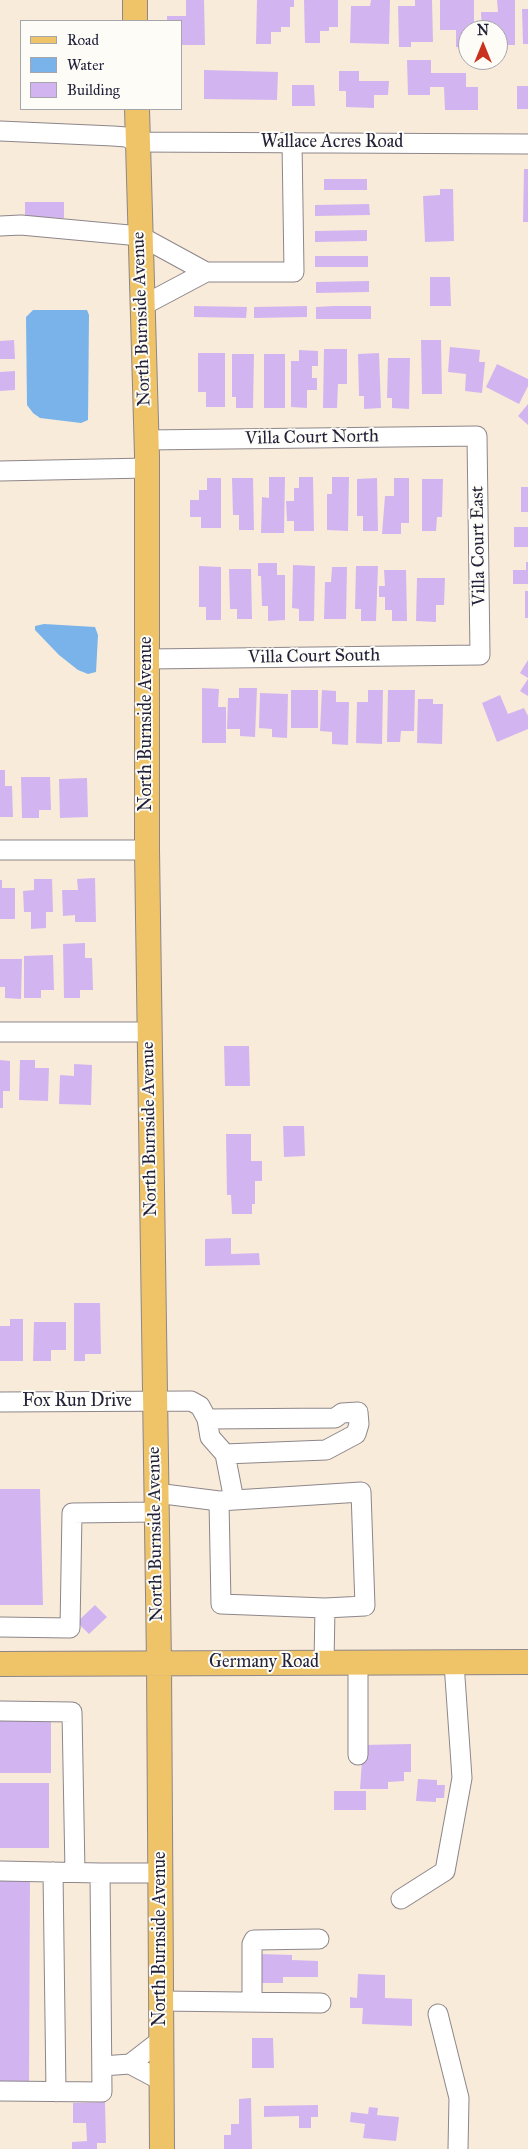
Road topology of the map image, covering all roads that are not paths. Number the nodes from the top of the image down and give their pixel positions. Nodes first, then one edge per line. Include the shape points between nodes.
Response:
1 (135, 0) edge
2 (136, 20) edge
3 (136, 110) edge
4 (0, 131) edge
5 (137, 142) junction
6 (292, 142) junction
7 (528, 144) edge
8 (0, 226) edge
9 (140, 236) junction
10 (206, 272) junction
11 (142, 306) junction
12 (477, 436) joint
13 (146, 440) junction
14 (147, 468) junction
15 (0, 471) edge
16 (480, 654) joint
17 (148, 658) junction
18 (0, 850) edge
19 (147, 850) junction
20 (0, 1032) edge
21 (150, 1032) junction
22 (0, 1402) edge
23 (154, 1402) junction
24 (207, 1419) junction
25 (225, 1454) junction
26 (226, 1500) junction
27 (156, 1502) junction
28 (325, 1608) junction
29 (0, 1627) edge
30 (528, 1662) edge
31 (159, 1663) junction
32 (324, 1663) junction
33 (358, 1663) junction
34 (454, 1663) junction
35 (0, 1664) edge
36 (0, 1711) edge
37 (358, 1755) dead end
38 (0, 1872) edge
39 (53, 1872) junction
40 (75, 1872) junction
41 (100, 1873) junction
42 (160, 1873) junction
43 (401, 1899) dead end
44 (319, 1939) dead end
45 (161, 2001) junction
46 (252, 2002) junction
47 (321, 2003) dead end
48 (438, 2014) dead end
49 (162, 2040) junction
50 (130, 2064) junction
51 (102, 2066) junction
52 (162, 2081) junction
53 (0, 2092) edge
54 (56, 2092) junction
55 (162, 2149) edge
56 (458, 2149) edge

1 - 2 main road
3 - 5 main road, North Burnside Avenue
4 - 5 street, Wallace Acres Road via 126,137
5 - 6 street, Wallace Acres Road
5 - 9 main road, North Burnside Avenue
6 - 7 street, Wallace Acres Road
6 - 10 street via 294,272
8 - 9 street
9 - 10 street
9 - 11 main road, North Burnside Avenue
10 - 11 street
11 - 13 main road, North Burnside Avenue
12 - 13 street, Villa Court North
12 - 16 street, Villa Court East
13 - 14 main road, North Burnside Avenue
14 - 15 street
14 - 17 main road, North Burnside Avenue
16 - 17 street, Villa Court South
17 - 19 main road, North Burnside Avenue
18 - 19 street
19 - 21 main road, North Burnside Avenue
20 - 21 street
21 - 23 main road, North Burnside Avenue
22 - 23 street, Fox Run Drive
23 - 24 street, Fox Run Drive via 196,1402
23 - 27 main road, North Burnside Avenue
24 - 25 street via 210,1437
24 - 25 street via 336,1418 342,1413 358,1412 356,1434 326,1450
25 - 26 street
26 - 27 street
26 - 28 street via 221,1604
26 - 28 street via 361,1492 365,1606
27 - 29 street via 72,1513 70,1628
27 - 31 main road, North Burnside Avenue
28 - 32 street
30 - 34 main road, Germany Road
31 - 32 main road, Germany Road
31 - 35 main road, Germany Road
31 - 42 main road, North Burnside Avenue
32 - 33 main road, Germany Road
33 - 34 main road, Germany Road
33 - 37 street
34 - 43 street via 462,1778 445,1871
36 - 40 street via 72,1712
38 - 39 street
39 - 40 street
39 - 54 street
40 - 41 street
41 - 42 street
41 - 51 street
42 - 45 main road, North Burnside Avenue
44 - 46 street via 254,1940
45 - 46 street
45 - 49 main road, North Burnside Avenue
46 - 47 street
48 - 56 street via 459,2098
49 - 50 street
49 - 52 main road, North Burnside Avenue
50 - 51 street
50 - 52 street
51 - 54 street via 102,2092
52 - 55 main road, North Burnside Avenue
53 - 54 street

